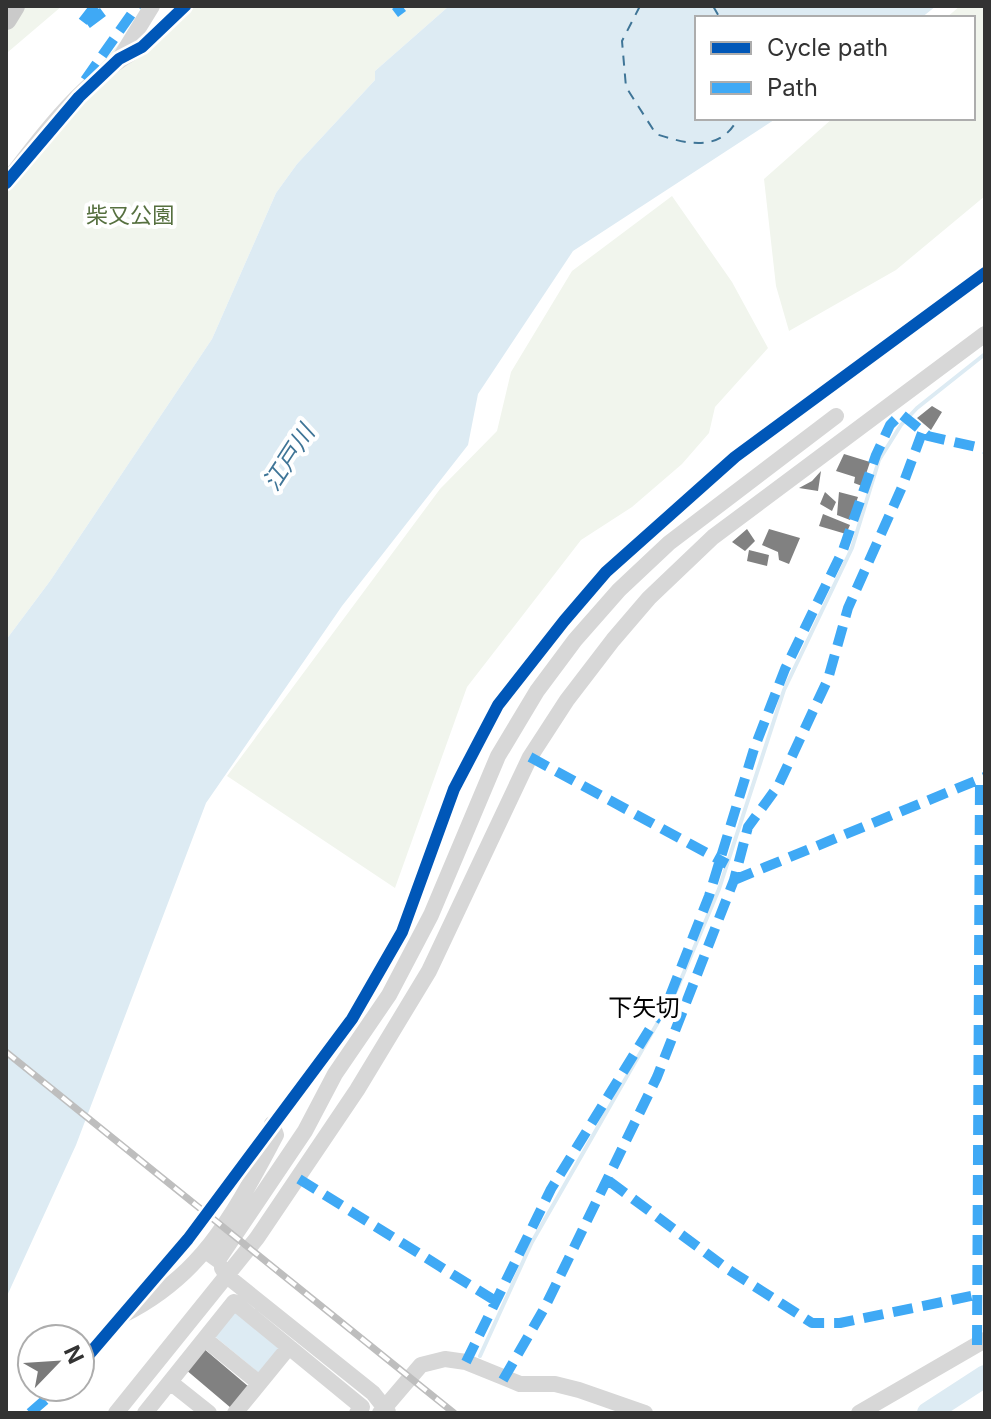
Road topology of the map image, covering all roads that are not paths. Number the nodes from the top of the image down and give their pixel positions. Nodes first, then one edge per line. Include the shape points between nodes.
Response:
1 (14, 6) edge
2 (152, 6) edge
3 (6, 19) edge
4 (142, 47) dead end
5 (119, 59) junction
6 (6, 183) edge
7 (985, 334) edge
8 (836, 416) dead end
9 (272, 1124) dead end
10 (212, 1256) junction
11 (227, 1276) junction
12 (123, 1315) dead end
13 (205, 1339) junction
14 (985, 1340) edge
15 (289, 1347) junction
16 (170, 1382) junction
17 (259, 1383) junction
18 (384, 1410) edge
19 (116, 1413) edge
20 (145, 1413) edge
21 (209, 1413) edge
22 (235, 1413) edge
23 (357, 1413) edge
24 (645, 1413) edge
25 (859, 1413) edge

1 - 3 main road
2 - 5 street
4 - 5 street
5 - 6 street via 46,132
7 - 11 street via 713,537 613,640 530,757 416,997 299,1179
8 - 10 street via 669,543 619,590 565,653 498,756 431,915 389,995 335,1074 305,1131
9 - 10 street via 276,1135
10 - 11 street
10 - 12 street
11 - 18 street
11 - 19 street
13 - 15 street via 234,1302
13 - 16 street
13 - 17 street
14 - 25 street
15 - 17 street
15 - 23 street via 362,1407
16 - 20 street
16 - 21 street
17 - 22 street
18 - 24 street via 421,1365 445,1359 520,1384 579,1390

